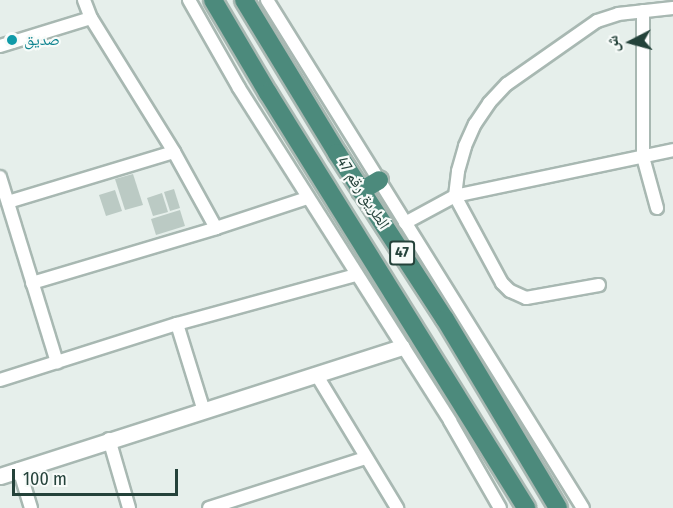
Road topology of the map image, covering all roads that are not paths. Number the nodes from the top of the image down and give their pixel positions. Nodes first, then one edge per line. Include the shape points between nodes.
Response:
1 (84, 0) edge
2 (189, 0) edge
3 (213, 0) edge
4 (244, 0) edge
5 (267, 0) edge
6 (673, 8) edge
7 (643, 11) junction
8 (91, 18) junction
9 (0, 46) edge
10 (673, 150) edge
11 (174, 152) junction
12 (643, 157) junction
13 (0, 177) edge
14 (379, 180) junction
15 (362, 191) junction
16 (455, 196) junction
17 (307, 198) junction
18 (8, 202) junction
19 (657, 208) dead end
20 (405, 223) junction
21 (216, 228) junction
22 (356, 275) junction
23 (32, 283) junction
24 (599, 285) dead end
25 (177, 324) junction
26 (402, 347) junction
27 (57, 362) junction
28 (316, 374) junction
29 (0, 380) edge
30 (204, 411) junction
31 (109, 439) junction
32 (366, 458) junction
33 (18, 470) junction
34 (0, 476) edge
35 (31, 508) edge
36 (129, 508) edge
37 (209, 508) edge
38 (397, 508) edge
39 (500, 508) edge
40 (526, 508) edge
41 (558, 508) edge
42 (583, 508) edge

1 - 8 street
2 - 17 street
3 - 40 highway, الطريق رقم 47 / 47
4 - 15 highway, الطريق رقم 47 / 47
5 - 14 street
6 - 7 street
7 - 12 street
7 - 16 street via 597,21 507,84 489,103 465,146
8 - 9 street
8 - 11 street
10 - 12 street
11 - 18 street
11 - 21 street
12 - 16 street
12 - 19 street
13 - 18 street
14 - 15 highway
14 - 20 street
15 - 41 highway, الطريق رقم 47 / 47 via 445,319
16 - 20 street
16 - 24 street via 502,283 517,296 534,297
17 - 21 street
17 - 22 street
18 - 23 street
20 - 42 street
21 - 23 street
22 - 25 street
22 - 26 street
23 - 27 street
25 - 27 street
25 - 30 street
26 - 28 street
26 - 39 street
27 - 29 street
28 - 30 street
28 - 32 street
30 - 31 street
31 - 33 street
31 - 36 street
32 - 37 street
32 - 38 street
33 - 34 street
33 - 35 street

